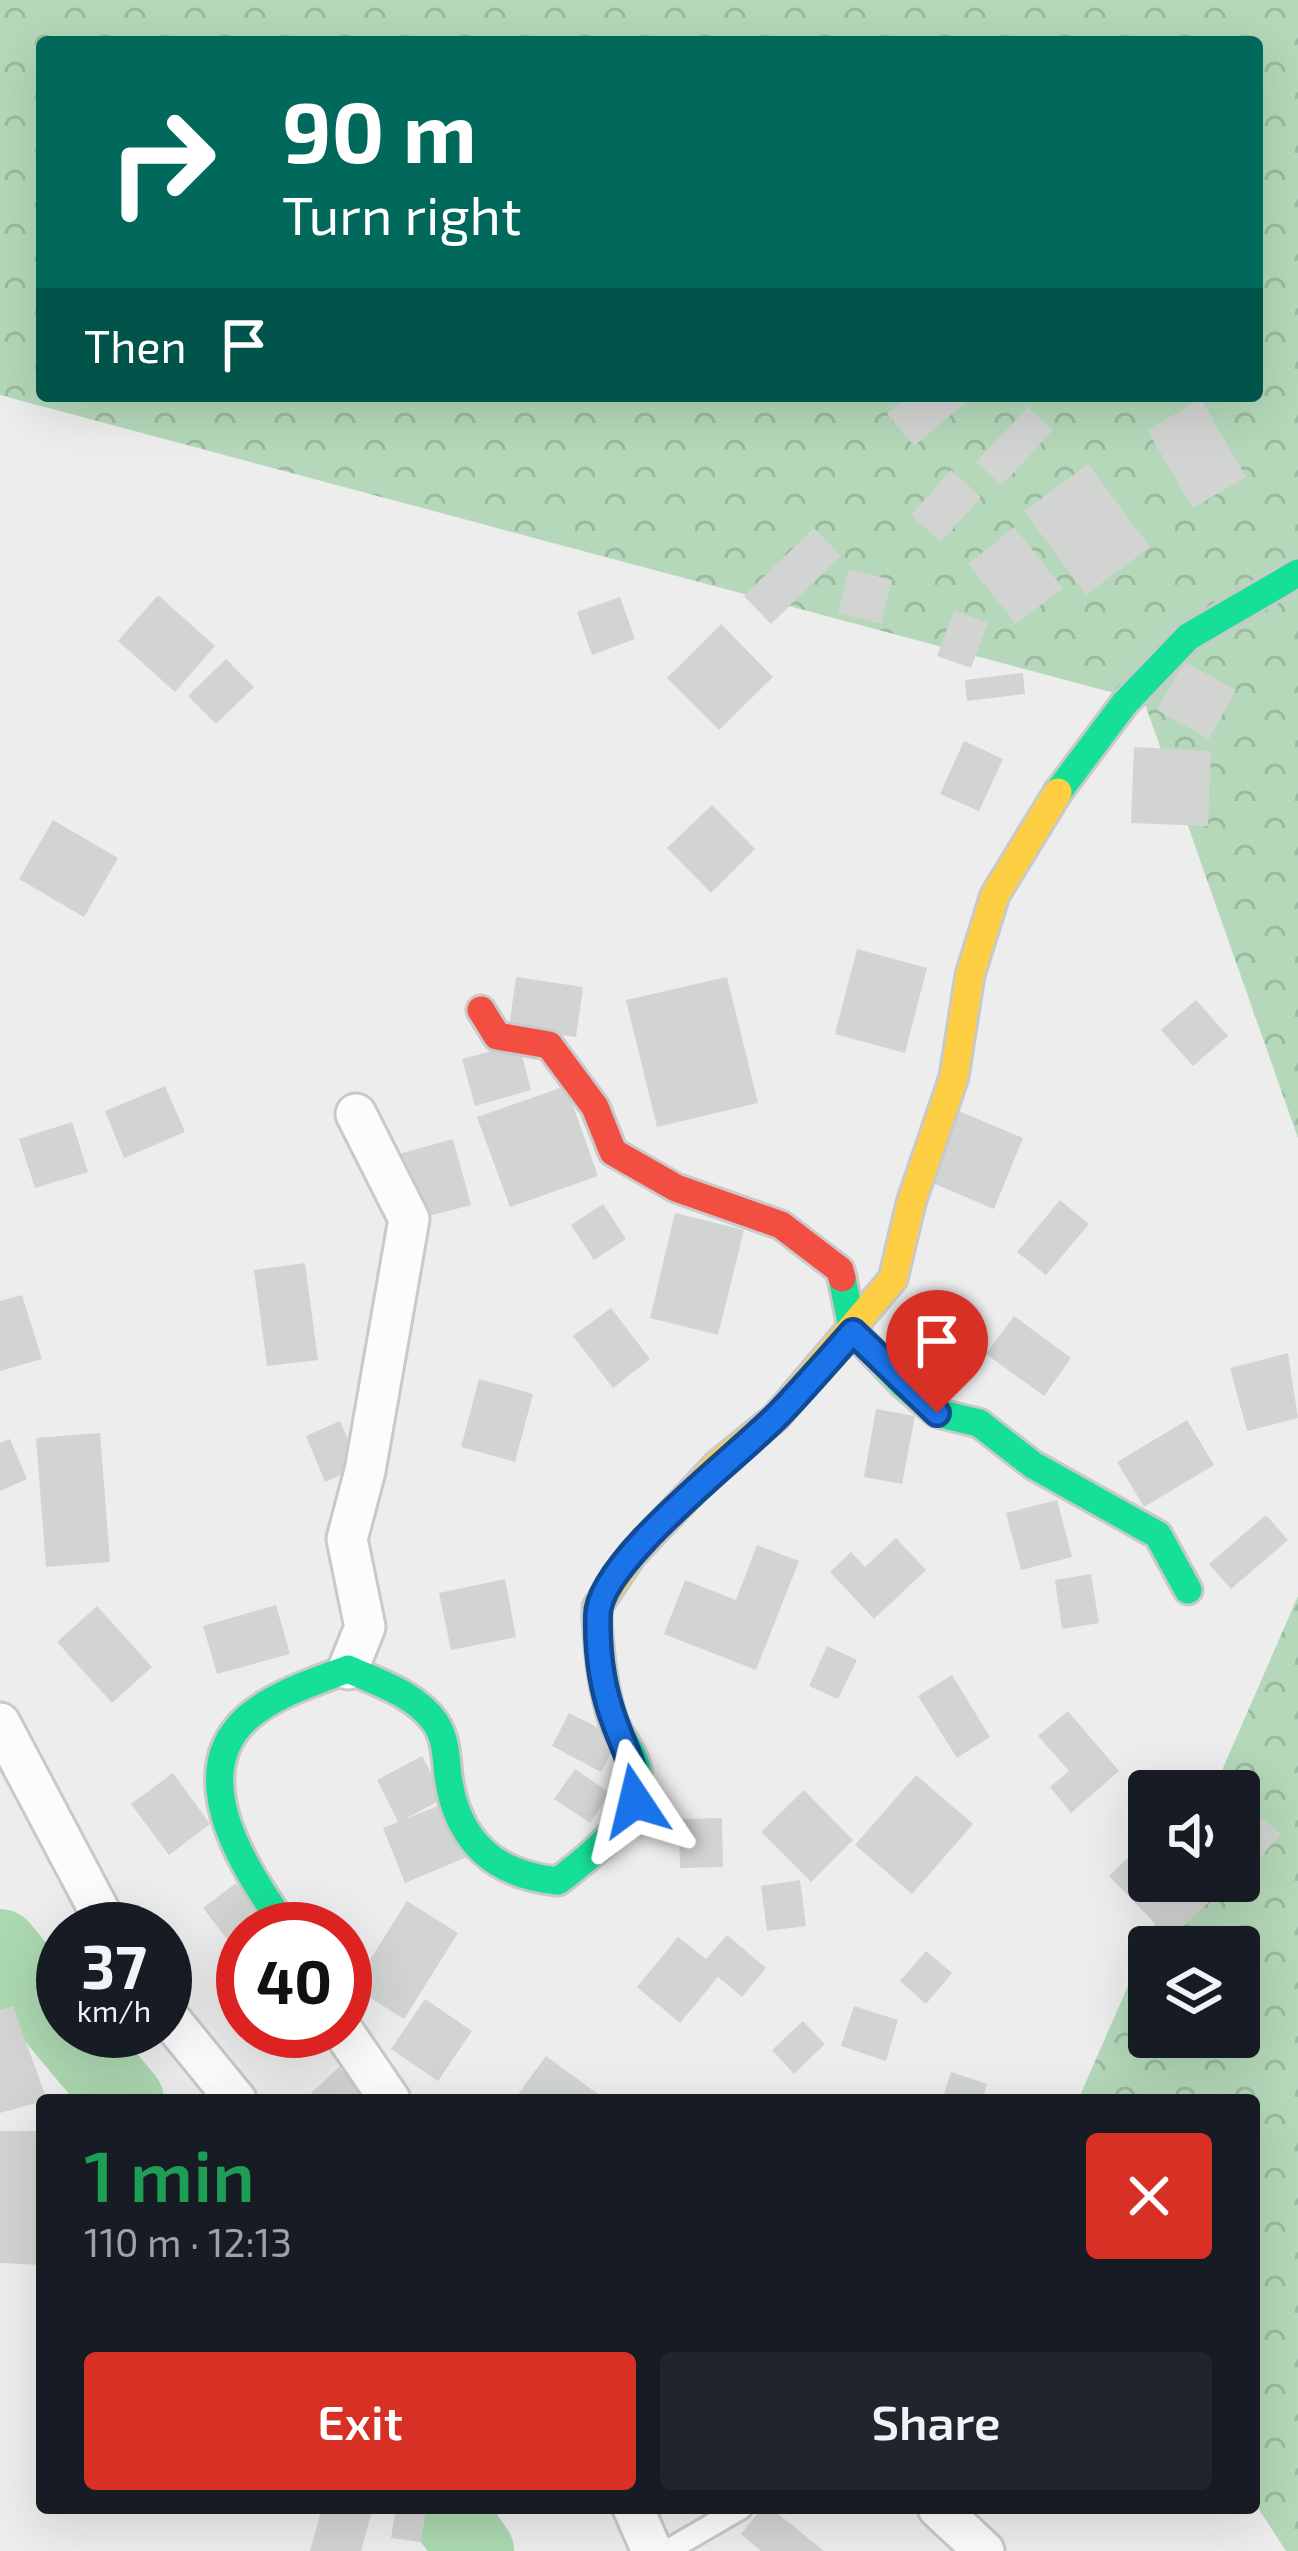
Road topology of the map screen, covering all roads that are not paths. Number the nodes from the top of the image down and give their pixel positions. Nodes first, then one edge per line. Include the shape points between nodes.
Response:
1 (1298, 573) edge
2 (482, 1010) dead end
3 (356, 1114) dead end
4 (853, 1332) junction
5 (1188, 1590) dead end
6 (348, 1669) junction
7 (0, 1724) edge
8 (95, 1902) edge
9 (267, 1902) edge
10 (192, 2046) edge
11 (361, 2058) edge
12 (231, 2094) edge
13 (386, 2094) edge
14 (636, 2514) edge
15 (731, 2514) edge
16 (944, 2514) edge
17 (652, 2551) edge
18 (667, 2551) edge
19 (984, 2551) edge

1 - 4 street via 1188,637 1124,704 1044,811 995,895 970,975 953,1077 893,1279
2 - 4 street via 497,1036 550,1045 595,1107 614,1152 676,1188 782,1226 840,1270
3 - 6 street via 409,1219 347,1539 365,1627
4 - 5 street via 937,1413 980,1424 1033,1465 1158,1535
4 - 6 street via 632,1555 597,1607 599,1661 614,1723 637,1768 635,1801 589,1858 558,1881 498,1871 472,1842 441,1732 416,1702
6 - 9 street via 241,1721 217,1768 231,1836
7 - 8 street
10 - 12 street
11 - 13 street
14 - 17 street
15 - 18 lane
16 - 19 street

